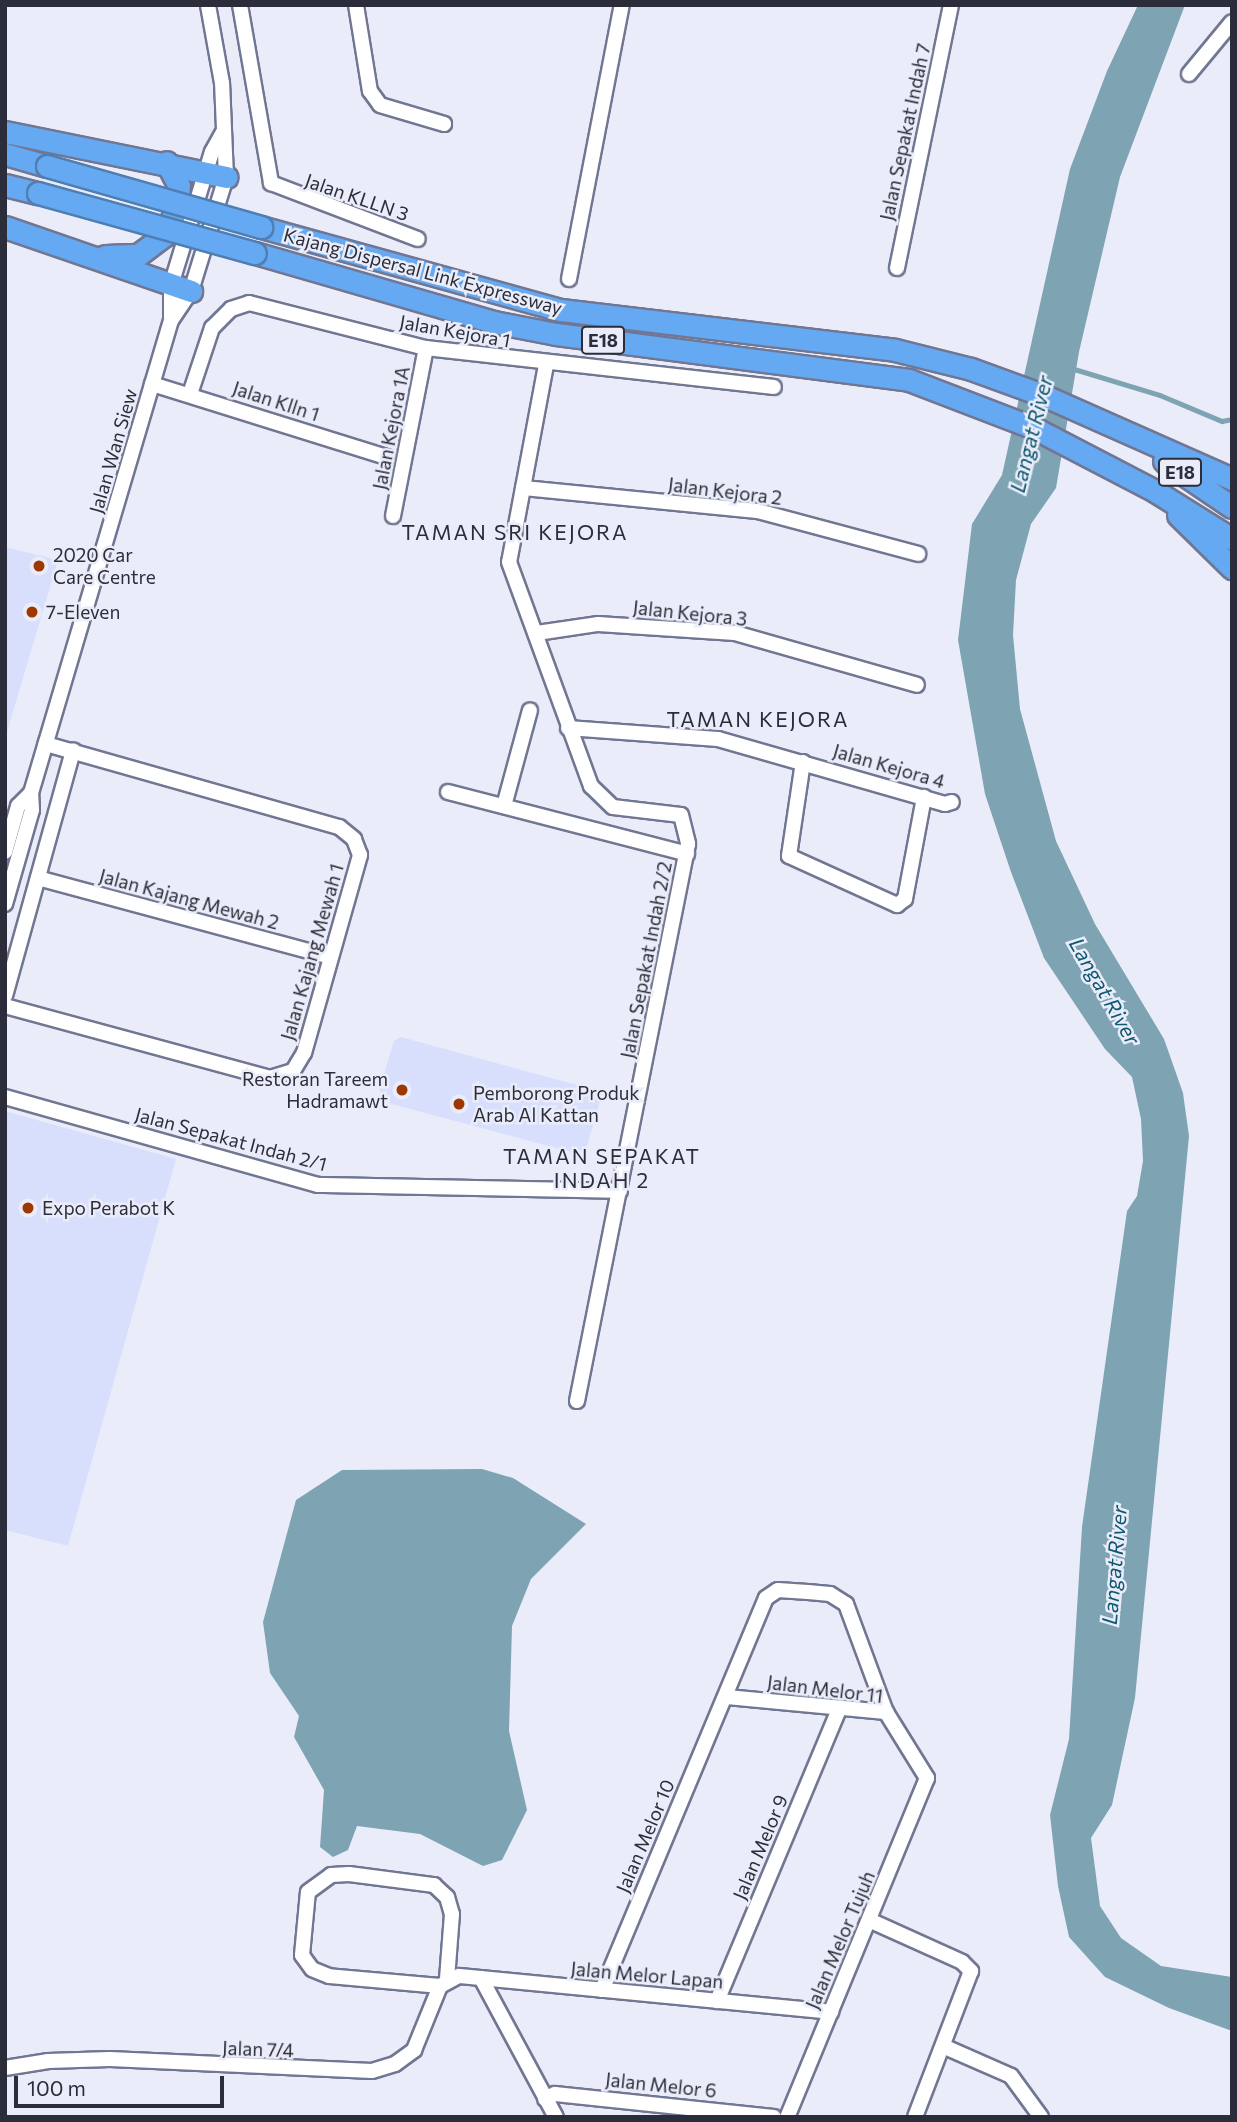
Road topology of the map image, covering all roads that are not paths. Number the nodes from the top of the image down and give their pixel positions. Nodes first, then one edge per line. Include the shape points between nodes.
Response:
1 (208, 5) edge
2 (240, 5) edge
3 (356, 5) edge
4 (622, 5) edge
5 (951, 5) edge
6 (1232, 22) edge
7 (1189, 74) dead end
8 (444, 124) dead end
9 (5, 132) edge
10 (5, 154) edge
11 (166, 162) junction
12 (216, 175) junction
13 (5, 185) edge
14 (5, 227) edge
15 (418, 239) dead end
16 (58, 248) junction
17 (897, 268) dead end
18 (569, 279) dead end
19 (181, 288) junction
20 (426, 348) junction
21 (546, 365) junction
22 (152, 384) junction
23 (774, 387) dead end
24 (190, 394) junction
25 (1128, 436) junction
26 (387, 457) dead end
27 (1232, 479) edge
28 (523, 488) junction
29 (1155, 492) junction
30 (1232, 508) edge
31 (393, 516) dead end
32 (1232, 539) edge
33 (918, 554) dead end
34 (1232, 568) edge
35 (537, 634) junction
36 (917, 685) dead end
37 (530, 710) dead end
38 (568, 728) junction
39 (46, 744) junction
40 (73, 750) junction
41 (803, 762) junction
42 (448, 792) dead end
43 (31, 793) junction
44 (924, 797) junction
45 (952, 802) dead end
46 (18, 806) junction
47 (504, 806) junction
48 (5, 816) edge
49 (9, 851) edge
50 (687, 854) junction
51 (38, 878) junction
52 (5, 904) edge
53 (330, 957) junction
54 (5, 996) edge
55 (5, 1006) edge
56 (5, 1097) edge
57 (620, 1191) junction
58 (577, 1401) dead end
59 (726, 1698) junction
60 (839, 1709) junction
61 (886, 1712) junction
62 (926, 1778) joint
63 (869, 1920) junction
64 (481, 1979) junction
65 (449, 1981) junction
66 (601, 1990) junction
67 (717, 2001) junction
68 (831, 2012) junction
69 (945, 2047) junction
70 (5, 2068) edge
71 (545, 2099) junction
72 (556, 2117) edge
73 (774, 2117) edge
74 (787, 2117) edge
75 (915, 2117) edge
76 (1041, 2117) edge

1 - 12 street, Jalan Wan Siew via 222,83 223,130
2 - 15 street, Jalan KLLN 3 via 271,183
3 - 8 street via 370,91 380,105
4 - 18 street
5 - 17 street, Jalan Sepakat Indah 7
6 - 7 street
9 - 11 highway
10 - 25 highway, Kajang Dispersal Link Expressway / E18, bridge via 561,310 895,350 971,369 1045,396
11 - 12 highway
11 - 16 highway via 179,186 177,207 157,244 127,258
12 - 19 street, Jalan Wan Siew
12 - 19 street, Jalan Wan Siew
13 - 29 highway, Kajang Dispersal Link Expressway / E18, bridge via 494,322 909,380 1034,428
14 - 16 highway
16 - 19 highway
19 - 22 street, Jalan Wan Siew
20 - 21 street, Jalan Kejora 1
20 - 24 street, Jalan Kejora 1 via 249,303 231,309 212,328
20 - 31 street, Jalan Kejora 1A
21 - 23 street, Jalan Kejora 1
21 - 28 street
22 - 24 street, Jalan Klln 1
22 - 39 street, Jalan Wan Siew
24 - 26 street, Jalan Klln 1
25 - 27 highway
25 - 30 highway, Kajang Dispersal Link Expressway / E18
28 - 33 street, Jalan Kejora 2 via 758,511
28 - 35 street via 509,562
29 - 32 highway, Kajang Dispersal Link Expressway / E18
29 - 34 highway
35 - 36 street, Jalan Kejora 3 via 598,624 735,634
35 - 38 street
37 - 47 street
38 - 41 street, Jalan Kejora 4 via 718,739
38 - 50 street, Jalan Sepakat Indah 2/2 via 591,786 607,803 681,815
39 - 40 street, Jalan Kajang Mewah 1
39 - 43 street, Jalan Wan Siew
40 - 51 street
40 - 53 street, Jalan Kajang Mewah 1 via 339,827 354,839 360,855
41 - 44 street, Jalan Kejora 4
41 - 44 street via 789,856 897,905 902,903
42 - 47 street
43 - 46 street, Jalan Wan Siew
43 - 49 street, Jalan Wan Siew via 32,810
44 - 45 street, Jalan Kejora 4
46 - 48 street
46 - 49 street, Jalan Wan Siew
47 - 50 street
49 - 52 street, Jalan Wan Siew
50 - 57 street, Jalan Sepakat Indah 2/2
51 - 53 street, Jalan Kajang Mewah 2
51 - 54 street
53 - 55 street, Jalan Kajang Mewah 1 via 304,1053 293,1070 270,1079
56 - 57 street, Jalan Sepakat Indah 2/1 via 318,1185
57 - 58 street, Jalan Sepakat Indah 2/2
59 - 60 street, Jalan Melor 11
59 - 61 street, Jalan Melor 10 via 766,1598 778,1590 808,1592 830,1594 846,1604
59 - 66 street, Jalan Melor 10
60 - 61 street, Jalan Melor 11
60 - 67 street, Jalan Melor 9
61 - 62 street, Jalan Melor 11
62 - 63 street, Jalan Melor Tujuh
63 - 68 street, Jalan Melor Tujuh
63 - 69 street via 962,1962 971,1971
64 - 65 street, Jalan Melor Lapan
64 - 66 street, Jalan Melor Lapan
64 - 71 street
65 - 65 street, Jalan Melor Lapan via 452,1914 447,1897 434,1885 349,1874 331,1875 308,1892 302,1955 312,1969 329,1976
65 - 70 street, Jalan 7/4 via 414,2050 395,2064 372,2071 110,2059
66 - 67 street, Jalan Melor Lapan
67 - 68 street, Jalan Melor Lapan
68 - 74 street, Jalan Melor Tujuh
69 - 75 street
69 - 76 street via 1011,2076
71 - 72 street
71 - 73 street, Jalan Melor 6 via 555,2094

